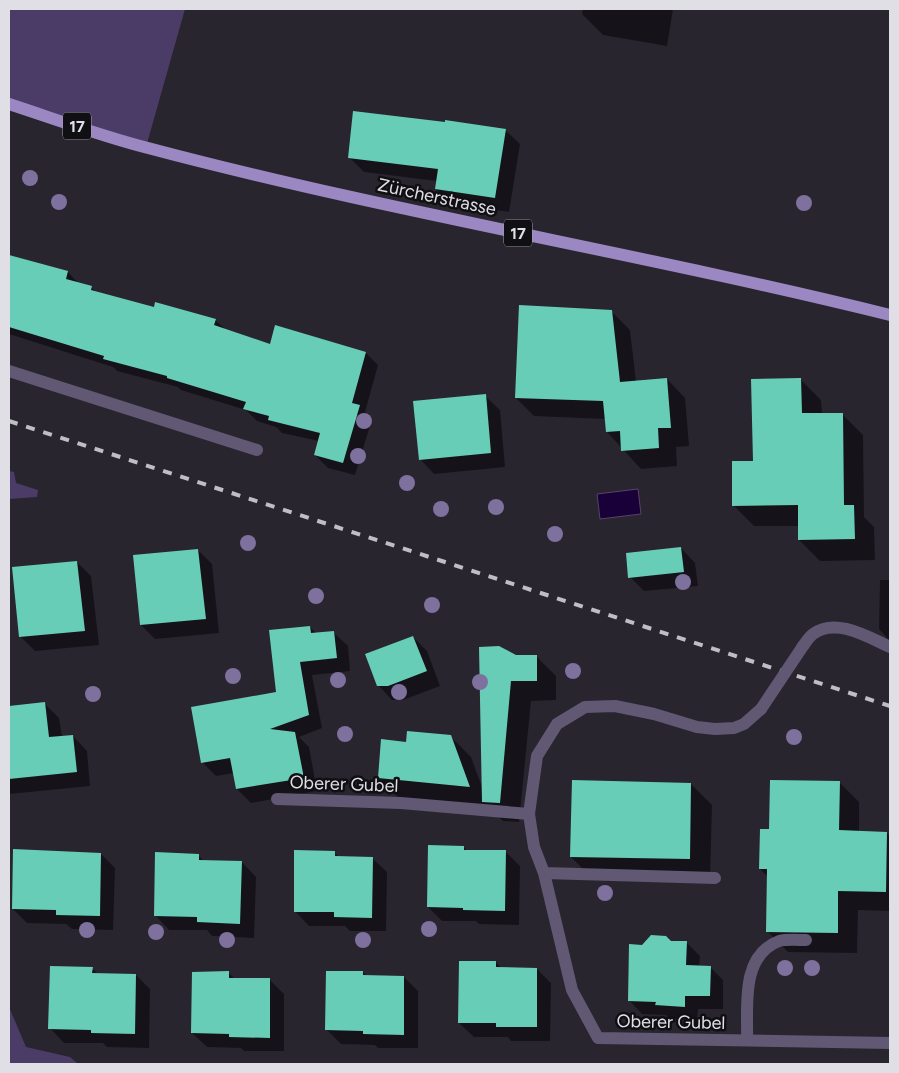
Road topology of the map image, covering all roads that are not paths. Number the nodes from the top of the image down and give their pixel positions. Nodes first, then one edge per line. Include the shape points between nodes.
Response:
1 (9, 104) edge
2 (890, 315) edge
3 (9, 371) edge
4 (257, 450) dead end
5 (890, 647) edge
6 (277, 799) dead end
7 (529, 814) junction
8 (544, 873) junction
9 (715, 878) dead end
10 (806, 940) dead end
11 (748, 1040) junction
12 (890, 1043) edge

1 - 2 main road, Zürcherstrasse / 17 via 146,147 279,180
3 - 4 street
5 - 7 street, Oberer Gubel, bridge via 842,628 813,634 761,709 734,728 697,727 615,706 585,707 557,724 537,756
6 - 7 street, Oberer Gubel via 401,803
7 - 8 street, Oberer Gubel via 534,847
8 - 9 street
8 - 11 street, Oberer Gubel via 572,990 598,1038
10 - 11 street via 781,941 764,949 753,966 748,985
11 - 12 street, Oberer Gubel

